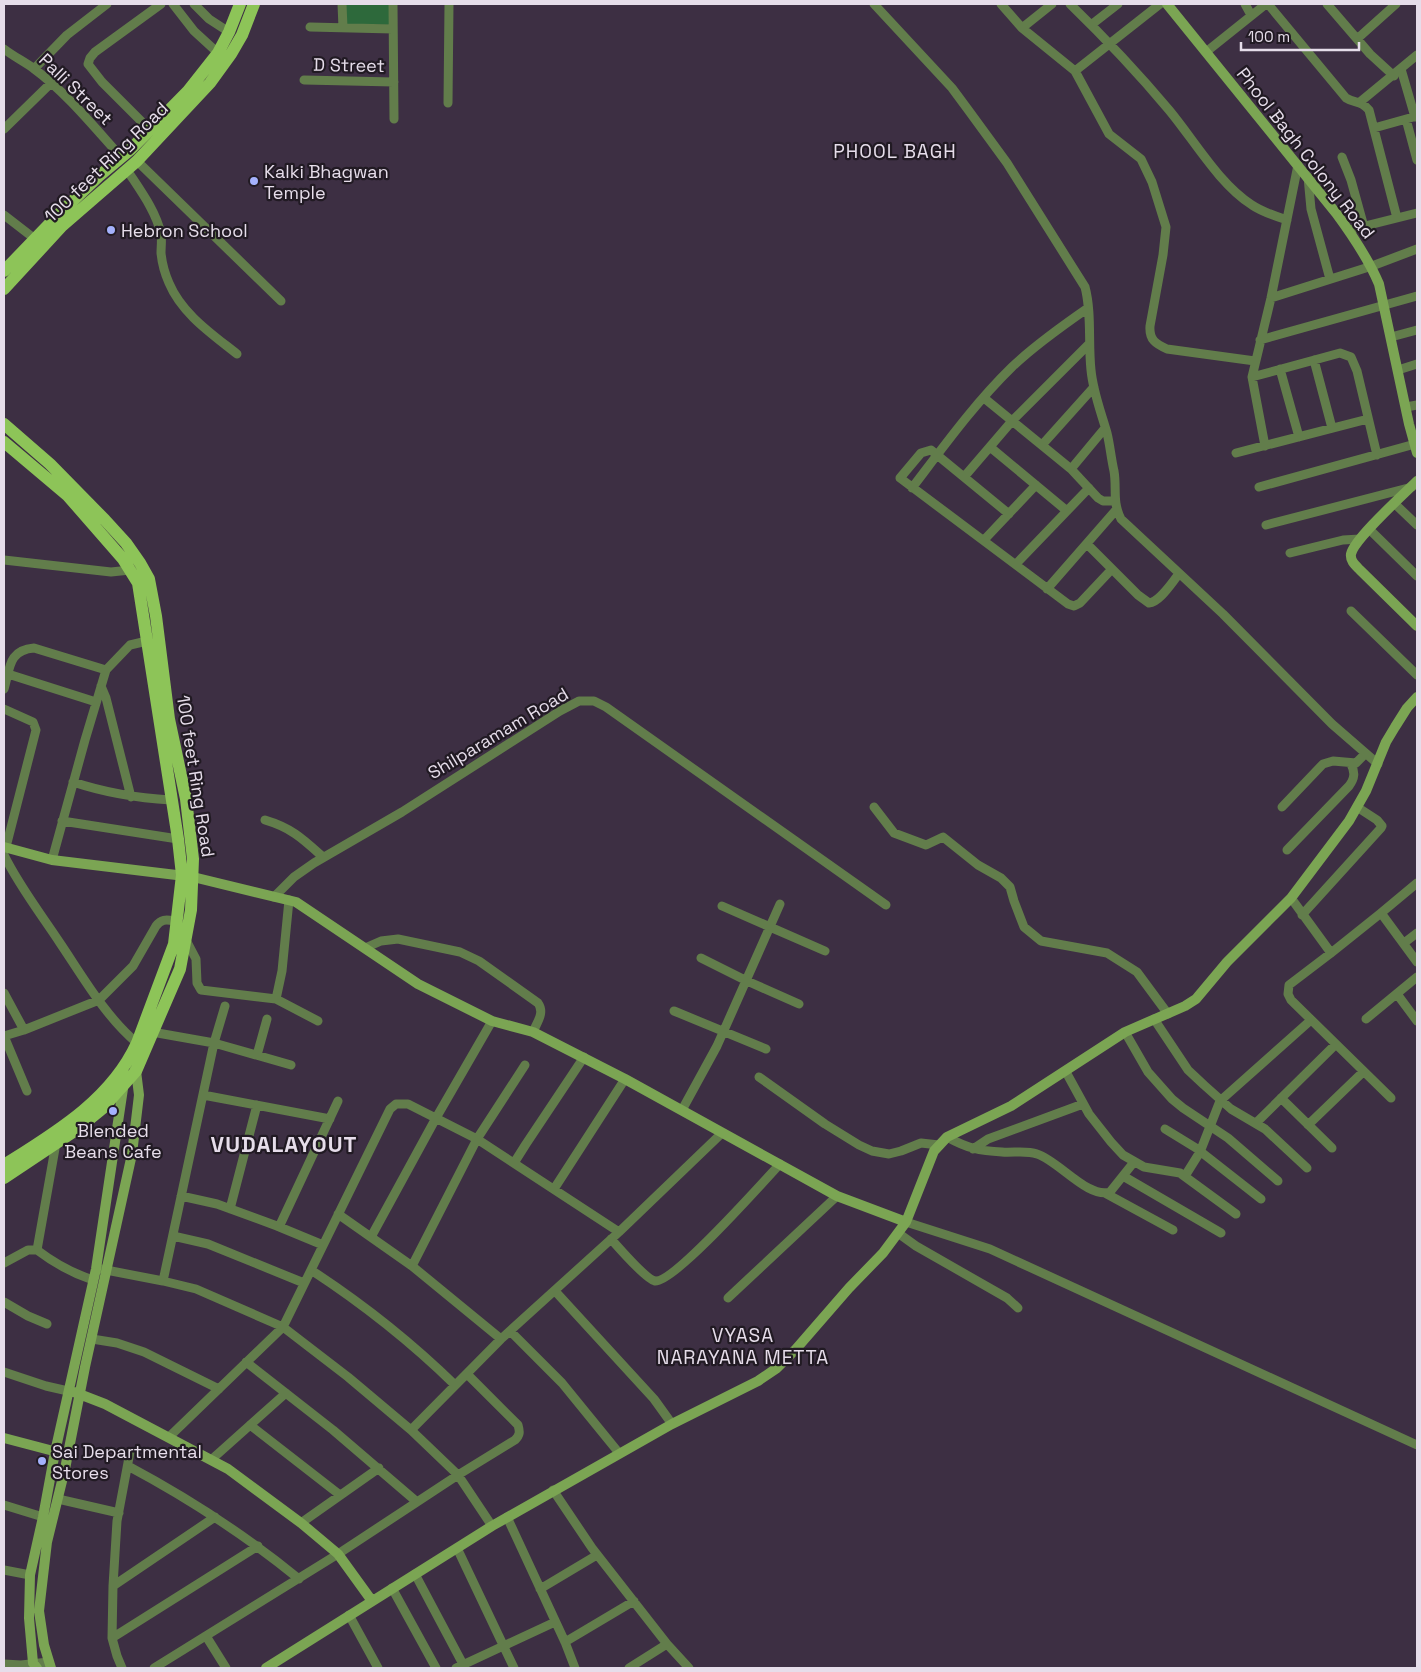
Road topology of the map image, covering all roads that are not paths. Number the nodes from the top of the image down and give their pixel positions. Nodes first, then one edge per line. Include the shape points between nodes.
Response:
1 (107, 4) edge
2 (161, 4) edge
3 (173, 4) edge
4 (194, 4) edge
5 (240, 4) edge
6 (254, 4) edge
7 (342, 4) edge
8 (394, 4) edge
9 (449, 4) edge
10 (874, 4) edge
11 (1001, 4) edge
12 (1052, 4) edge
13 (1070, 4) edge
14 (1118, 4) edge
15 (1160, 4) edge
16 (1167, 4) edge
17 (1245, 4) edge
18 (1267, 4) edge
19 (1327, 4) edge
20 (1396, 4) edge
21 (1251, 15) junction
22 (1091, 25) junction
23 (310, 27) dead end
24 (342, 28) junction
25 (1022, 28) junction
26 (394, 29) junction
27 (229, 32) junction
28 (1357, 39) junction
29 (1110, 43) junction
30 (4, 49) edge
31 (1206, 52) junction
32 (218, 53) junction
33 (1417, 55) edge
34 (34, 69) junction
35 (1075, 71) junction
36 (1397, 73) junction
37 (304, 80) dead end
38 (394, 82) junction
39 (50, 83) junction
40 (1360, 102) junction
41 (448, 104) dead end
42 (1413, 117) edge
43 (394, 119) dead end
44 (5, 124) edge
45 (1374, 128) junction
46 (150, 130) junction
47 (1417, 155) edge
48 (1342, 157) dead end
49 (137, 161) junction
50 (124, 164) junction
51 (1298, 165) junction
52 (1308, 177) junction
53 (1417, 213) edge
54 (4, 215) edge
55 (1397, 218) junction
56 (1287, 220) junction
57 (1364, 227) junction
58 (1349, 230) junction
59 (35, 238) junction
60 (1417, 249) edge
61 (1372, 266) junction
62 (4, 271) edge
63 (1330, 280) junction
64 (4, 289) edge
65 (1417, 296) edge
66 (1271, 298) junction
67 (281, 301) dead end
68 (1384, 306) junction
69 (1088, 308) junction
70 (1417, 330) edge
71 (1391, 337) junction
72 (1260, 340) junction
73 (1089, 344) junction
74 (237, 354) dead end
75 (1314, 360) junction
76 (1255, 361) junction
77 (1417, 364) edge
78 (1280, 369) junction
79 (1398, 370) junction
80 (1252, 377) junction
81 (1094, 387) junction
82 (984, 398) junction
83 (1417, 405) edge
84 (1406, 407) junction
85 (1368, 419) junction
86 (1012, 421) junction
87 (4, 424) edge
88 (1106, 428) junction
89 (1332, 428) junction
90 (1298, 437) junction
91 (4, 442) edge
92 (1042, 446) junction
93 (1265, 446) junction
94 (990, 447) junction
95 (1416, 449) edge
96 (1236, 453) dead end
97 (937, 455) junction
98 (1377, 455) junction
99 (1070, 469) junction
100 (964, 477) junction
101 (1415, 484) edge
102 (1036, 485) junction
103 (1259, 487) dead end
104 (912, 488) junction
105 (1089, 488) junction
106 (1395, 504) junction
107 (1116, 506) junction
108 (1067, 511) junction
109 (1008, 514) junction
110 (1266, 525) dead end
111 (1417, 525) edge
112 (1369, 530) junction
113 (984, 540) junction
114 (1360, 540) junction
115 (1086, 544) junction
116 (1290, 553) dead end
117 (4, 560) edge
118 (1016, 564) junction
119 (130, 570) junction
120 (1112, 570) junction
121 (1179, 574) junction
122 (1417, 576) edge
123 (1047, 589) junction
124 (1351, 611) dead end
125 (1417, 626) edge
126 (147, 641) junction
127 (106, 670) junction
128 (8, 674) junction
129 (1417, 675) edge
130 (101, 686) junction
131 (4, 690) edge
132 (1417, 697) edge
133 (96, 702) junction
134 (4, 709) edge
135 (1365, 754) junction
136 (1350, 764) junction
137 (1378, 764) junction
138 (73, 782) junction
139 (131, 797) junction
140 (171, 800) junction
141 (1282, 806) dead end
142 (874, 807) dead end
143 (1358, 807) junction
144 (62, 820) junction
145 (265, 820) dead end
146 (178, 839) junction
147 (4, 850) edge
148 (1287, 850) dead end
149 (324, 857) junction
150 (52, 860) junction
151 (187, 876) junction
152 (1417, 883) edge
153 (274, 896) junction
154 (1291, 898) junction
155 (289, 900) junction
156 (780, 904) dead end
157 (722, 906) dead end
158 (886, 906) dead end
159 (1381, 913) junction
160 (1302, 915) junction
161 (177, 921) junction
162 (770, 928) junction
163 (1417, 933) edge
164 (186, 940) junction
165 (1404, 943) junction
166 (365, 948) junction
167 (825, 951) dead end
168 (1331, 953) junction
169 (701, 958) dead end
170 (1417, 962) edge
171 (1417, 977) edge
172 (747, 981) junction
173 (4, 993) edge
174 (1397, 994) junction
175 (276, 999) junction
176 (99, 1000) junction
177 (799, 1004) dead end
178 (225, 1006) dead end
179 (674, 1011) dead end
180 (1168, 1014) junction
181 (267, 1019) dead end
182 (1154, 1019) junction
183 (1366, 1019) dead end
184 (1311, 1020) junction
185 (1417, 1020) edge
186 (492, 1021) junction
187 (318, 1022) dead end
188 (24, 1030) junction
189 (152, 1032) junction
190 (533, 1032) junction
191 (1125, 1032) junction
192 (723, 1033) junction
193 (4, 1036) edge
194 (137, 1043) junction
195 (214, 1043) junction
196 (1336, 1045) junction
197 (766, 1049) dead end
198 (257, 1055) junction
199 (584, 1057) junction
200 (130, 1058) junction
201 (291, 1065) dead end
202 (525, 1065) dead end
203 (136, 1071) junction
204 (1066, 1072) junction
205 (1363, 1072) junction
206 (759, 1077) dead end
207 (123, 1078) junction
208 (624, 1079) junction
209 (27, 1091) dead end
210 (203, 1094) junction
211 (1281, 1098) junction
212 (1391, 1098) dead end
213 (338, 1101) dead end
214 (1220, 1102) junction
215 (1083, 1104) junction
216 (257, 1105) junction
217 (682, 1110) junction
218 (436, 1118) junction
219 (330, 1119) junction
220 (1256, 1123) junction
221 (1308, 1125) junction
222 (1210, 1126) junction
223 (1165, 1129) dead end
224 (722, 1133) junction
225 (947, 1137) junction
226 (477, 1139) junction
227 (56, 1143) junction
228 (939, 1145) junction
229 (1332, 1148) dead end
230 (973, 1149) junction
231 (1200, 1152) junction
232 (1134, 1162) junction
233 (514, 1163) junction
234 (780, 1164) junction
235 (4, 1165) edge
236 (1307, 1168) dead end
237 (1123, 1176) junction
238 (1185, 1176) junction
239 (4, 1178) edge
240 (1278, 1181) dead end
241 (554, 1189) junction
242 (1105, 1193) junction
243 (181, 1196) junction
244 (837, 1196) junction
245 (1260, 1199) dead end
246 (230, 1208) junction
247 (338, 1214) junction
248 (1236, 1214) dead end
249 (906, 1222) junction
250 (279, 1227) junction
251 (1173, 1230) dead end
252 (619, 1232) junction
253 (898, 1233) junction
254 (1221, 1233) dead end
255 (173, 1236) junction
256 (371, 1237) junction
257 (611, 1239) junction
258 (323, 1245) junction
259 (37, 1250) junction
260 (4, 1264) edge
261 (412, 1266) junction
262 (96, 1268) junction
263 (107, 1270) junction
264 (310, 1270) junction
265 (93, 1280) junction
266 (163, 1280) junction
267 (304, 1283) junction
268 (554, 1291) junction
269 (728, 1298) dead end
270 (4, 1302) edge
271 (1018, 1308) dead end
272 (47, 1324) dead end
273 (283, 1327) junction
274 (510, 1331) junction
275 (92, 1339) junction
276 (502, 1340) junction
277 (246, 1362) junction
278 (4, 1372) edge
279 (467, 1374) junction
280 (456, 1385) junction
281 (219, 1389) junction
282 (68, 1391) junction
283 (286, 1392) junction
284 (80, 1394) junction
285 (672, 1424) junction
286 (250, 1425) junction
287 (411, 1430) junction
288 (169, 1437) junction
289 (4, 1438) edge
290 (1417, 1446) edge
291 (55, 1452) junction
292 (130, 1452) dead end
293 (619, 1454) junction
294 (68, 1455) junction
295 (211, 1460) junction
296 (128, 1466) junction
297 (379, 1468) junction
298 (458, 1475) junction
299 (553, 1490) junction
300 (340, 1495) junction
301 (58, 1498) junction
302 (417, 1502) junction
303 (4, 1505) edge
304 (119, 1513) junction
305 (43, 1517) junction
306 (215, 1517) junction
307 (507, 1517) junction
308 (301, 1523) junction
309 (492, 1526) junction
310 (258, 1546) junction
311 (456, 1548) junction
312 (338, 1554) junction
313 (597, 1555) junction
314 (4, 1570) edge
315 (415, 1574) junction
316 (30, 1576) junction
317 (298, 1579) junction
318 (113, 1586) junction
319 (392, 1588) junction
320 (540, 1589) junction
321 (372, 1601) junction
322 (634, 1601) junction
323 (349, 1615) junction
324 (555, 1622) junction
325 (206, 1636) junction
326 (112, 1638) junction
327 (565, 1642) junction
328 (667, 1644) junction
329 (502, 1646) junction
330 (4, 1664) edge
331 (35, 1665) edge
332 (51, 1665) edge
333 (20, 1666) edge
334 (461, 1667) edge
335 (635, 1667) edge
336 (122, 1668) edge
337 (154, 1668) edge
338 (226, 1668) edge
339 (266, 1668) edge
340 (378, 1668) edge
341 (436, 1668) edge
342 (514, 1668) edge
343 (575, 1668) edge
344 (689, 1668) edge

1 - 34 street via 67,35
2 - 46 street via 95,52 88,64
3 - 32 street via 194,31
4 - 27 street
5 - 27 main road, 100 feet Ring Road
6 - 49 main road, 100 feet Ring Road via 242,35 217,74
7 - 24 street
8 - 26 street
9 - 41 street
10 - 69 street via 952,88 1007,163 1079,275 1085,287
11 - 25 street
12 - 25 street
13 - 22 street
14 - 22 street
15 - 29 street
16 - 31 street, Phool Bagh Colony Road
17 - 21 street
18 - 21 street
18 - 40 street via 1340,92 1350,101
19 - 28 street
20 - 28 street
21 - 31 street
22 - 29 street
23 - 24 street
24 - 26 street
25 - 35 street
26 - 38 street
27 - 32 main road, 100 feet Ring Road
28 - 36 street via 1378,63
29 - 35 street
29 - 56 street via 1238,194 1262,211
30 - 34 street, Palli Street
31 - 51 street, Phool Bagh Colony Road
32 - 46 main road, 100 feet Ring Road via 188,91
33 - 36 street
34 - 39 street, Palli Street
35 - 76 street via 1109,134 1141,159 1152,182 1166,228 1150,326 1152,340 1167,349
36 - 40 street
36 - 42 street
37 - 38 street, D Street
38 - 43 street
39 - 44 street
39 - 50 street, Palli Street via 82,114
40 - 45 street via 1369,110
42 - 45 street
42 - 47 street
45 - 55 street
46 - 50 main road, 100 feet Ring Road
48 - 57 street
49 - 50 main road, 100 feet Ring Road
49 - 67 street
50 - 59 main road, 100 feet Ring Road via 99,176
50 - 64 main road, 100 feet Ring Road
50 - 74 street, Palli Street via 158,223 162,261 169,284 180,303
51 - 52 street, Phool Bagh Colony Road
51 - 56 street
52 - 58 street, Phool Bagh Colony Road
52 - 63 street via 1311,209
53 - 55 street
54 - 59 street
55 - 57 street
56 - 66 street
57 - 58 street
58 - 61 street, Phool Bagh Colony Road
59 - 62 main road, 100 feet Ring Road
60 - 61 street
61 - 63 street
61 - 68 street, Phool Bagh Colony Road
63 - 66 street
65 - 68 street
66 - 72 street
68 - 71 street, Phool Bagh Colony Road
68 - 72 street
69 - 73 street
69 - 82 street via 1025,356
70 - 71 street
71 - 79 street, Phool Bagh Colony Road
72 - 76 street
73 - 81 street
73 - 86 street
75 - 78 street
75 - 85 street via 1340,353 1350,357 1357,371
75 - 89 street
76 - 80 street
77 - 79 street
78 - 80 street
78 - 90 street
79 - 84 street, Phool Bagh Colony Road
80 - 93 street
81 - 88 street
81 - 92 street
82 - 86 street
82 - 97 street
83 - 84 street
84 - 95 street, Phool Bagh Colony Road
85 - 89 street
85 - 98 street
86 - 92 street
86 - 94 street
87 - 151 main road, 100 feet Ring Road via 105,520 126,543 149,579 169,719 186,799 193,859
88 - 99 street
88 - 107 street via 1115,476
89 - 90 street
90 - 93 street
91 - 119 main road, 100 feet Ring Road via 68,496
92 - 99 street
93 - 96 street
94 - 100 street
94 - 102 street
95 - 98 street
97 - 100 street
97 - 104 street
97 - 104 street via 931,450 921,453 900,478
98 - 103 street
99 - 105 street
100 - 109 street
101 - 106 street
101 - 110 street
102 - 108 street
102 - 109 street
104 - 113 street
105 - 107 street via 1098,498
105 - 108 street
106 - 111 street
106 - 112 street
107 - 115 street
107 - 121 street via 1121,519
108 - 118 street
109 - 113 street
112 - 114 street
112 - 122 street
113 - 118 street
114 - 116 street via 1343,540
114 - 125 street via 1351,554 1352,561
115 - 120 street
115 - 123 street
117 - 119 street via 111,572
118 - 123 street
119 - 126 main road, 100 feet Ring Road via 138,583
120 - 121 street via 1149,603 1154,602
120 - 123 street via 1074,606
121 - 135 street
124 - 129 street
126 - 127 street via 130,645
126 - 140 main road, 100 feet Ring Road
127 - 128 street via 34,648 15,654
127 - 130 street
128 - 131 street
128 - 133 street
130 - 133 street
130 - 139 street
132 - 137 street via 1386,742
133 - 138 street
134 - 147 street via 33,722 36,730
135 - 136 street
135 - 137 street
136 - 141 street via 1333,761 1322,764
136 - 148 street via 1354,777 1349,786
137 - 143 street
138 - 139 street
138 - 144 street
139 - 140 street
140 - 146 main road, 100 feet Ring Road
142 - 180 street via 894,833 926,844 943,837 978,865 1001,878 1010,887 1024,927 1041,940 1106,954 1137,972
143 - 154 street
143 - 160 street via 1377,820 1381,828
144 - 146 street
144 - 150 street
145 - 149 street via 294,832
146 - 151 main road, 100 feet Ring Road
147 - 150 street
147 - 176 street via 18,881
149 - 153 street, Shilparamam Road via 294,877
149 - 158 street, Shilparamam Road via 402,812 560,711 579,701 594,701
150 - 151 street
151 - 153 street
151 - 161 main road, 100 feet Ring Road
151 - 164 main road, 100 feet Ring Road via 191,910
152 - 159 street
153 - 155 street
154 - 160 street
154 - 180 street via 1227,962 1196,999
155 - 166 street
155 - 175 street
156 - 162 street
157 - 162 street
159 - 165 street
159 - 168 street
160 - 168 street
161 - 176 street via 160,921 133,966
161 - 194 main road, 100 feet Ring Road via 174,944
162 - 167 street
162 - 172 street
163 - 165 street
164 - 175 street via 196,959 197,983 201,990
164 - 189 main road, 100 feet Ring Road via 180,969
165 - 170 street
166 - 186 street via 418,984
166 - 190 street via 381,941 398,939 460,952 479,961 538,1003 542,1012
168 - 184 street via 1289,985 1291,1000
169 - 172 street
171 - 174 street
172 - 177 street
172 - 192 street
173 - 188 street
174 - 183 street
174 - 185 street
175 - 187 street
176 - 188 street
176 - 194 street
178 - 195 street
179 - 192 street
180 - 182 street
181 - 198 street
182 - 191 street
182 - 214 street via 1188,1070
184 - 196 street
184 - 214 street
186 - 190 street
186 - 218 street
188 - 193 street
189 - 195 street
189 - 203 main road, 100 feet Ring Road
190 - 199 street
191 - 204 street
191 - 222 street via 1148,1072 1183,1108
192 - 197 street
192 - 217 street
193 - 209 street
194 - 200 main road, 100 feet Ring Road
195 - 198 street
195 - 210 street
196 - 205 street
196 - 211 street
198 - 201 street
199 - 208 street
199 - 233 street
200 - 203 street
200 - 207 main road, 100 feet Ring Road
202 - 226 street
203 - 207 main road, 100 feet Ring Road
203 - 263 street via 139,1095 132,1154
204 - 215 street
204 - 225 street via 1011,1106
205 - 212 street
205 - 221 street
206 - 228 street via 825,1124 872,1151 889,1154 922,1143
207 - 227 main road, 100 feet Ring Road via 103,1108
207 - 235 main road, 100 feet Ring Road via 59,1130
207 - 262 street
208 - 217 street
208 - 241 street
210 - 216 street
210 - 243 street
211 - 220 street
211 - 221 street
213 - 219 street
214 - 220 street
214 - 222 street
215 - 230 street via 988,1139
215 - 232 street via 1101,1131
216 - 219 street
216 - 246 street
217 - 224 street
218 - 226 street
218 - 247 street via 408,1104 392,1106
218 - 256 street
219 - 250 street
220 - 236 street
221 - 229 street
222 - 231 street
222 - 240 street
223 - 231 street
224 - 234 street
224 - 252 street
225 - 228 street
225 - 230 street
226 - 233 street
226 - 261 street
227 - 239 main road, 100 feet Ring Road
227 - 259 street
228 - 249 street
230 - 242 street via 1037,1154 1063,1168 1084,1186
231 - 238 street
231 - 245 street
232 - 237 street
232 - 238 street
233 - 241 street
234 - 244 street
234 - 257 street via 687,1260 662,1280 648,1278
237 - 242 street via 1110,1192
237 - 254 street
238 - 248 street
241 - 252 street
242 - 251 street
243 - 246 street
243 - 255 street
244 - 249 street
244 - 269 street
246 - 250 street
247 - 256 street
247 - 258 street
249 - 253 street
249 - 290 street via 990,1249
250 - 258 street
252 - 257 street
253 - 271 street via 1007,1298
253 - 285 street via 777,1368 758,1381
255 - 266 street
255 - 267 street via 208,1244
256 - 261 street
257 - 268 street
258 - 264 street
259 - 260 street via 28,1250
259 - 265 street via 76,1275
261 - 276 street
262 - 263 street
262 - 265 street
263 - 266 street
263 - 275 street
264 - 267 street
264 - 280 street via 374,1314
265 - 282 street
266 - 273 street via 196,1289
267 - 273 street
268 - 274 street
268 - 285 street via 654,1398
270 - 272 street
273 - 277 street
273 - 287 street
274 - 276 street
274 - 293 street via 562,1383
275 - 281 street via 144,1352
275 - 284 street
276 - 279 street
277 - 281 street
277 - 283 street
278 - 282 street
279 - 280 street
279 - 298 street via 512,1418 520,1432 515,1440
280 - 287 street
281 - 288 street
282 - 284 street
282 - 291 street
283 - 286 street
283 - 297 street
284 - 288 street
284 - 294 street
285 - 293 street
286 - 295 street
286 - 300 street
287 - 298 street
288 - 295 street
289 - 291 street
291 - 294 street
291 - 305 street
292 - 296 street
293 - 299 street
294 - 301 street
295 - 308 street
296 - 304 street
296 - 306 street
297 - 300 street
297 - 302 street
298 - 302 street
298 - 309 street
299 - 307 street
299 - 313 street
300 - 308 street
301 - 304 street
301 - 332 street via 47,1542 39,1611
302 - 312 street
303 - 305 street
304 - 318 street
305 - 316 street
306 - 310 street
306 - 318 street
307 - 309 street
307 - 320 street
308 - 312 street
309 - 311 street
310 - 317 street
310 - 326 street
311 - 315 street
311 - 329 street
312 - 317 street
312 - 321 street
313 - 320 street
313 - 322 street
314 - 316 street
315 - 319 street
315 - 334 street
316 - 331 street via 28,1618
317 - 325 street
318 - 326 street
319 - 321 street
319 - 341 street
320 - 324 street
321 - 323 street
322 - 327 street
322 - 328 street
323 - 339 street
323 - 340 street
324 - 327 street
324 - 329 street
325 - 337 street
325 - 338 street
326 - 336 street
327 - 343 street
328 - 335 street
328 - 344 street
329 - 334 street
329 - 342 street
330 - 333 street
331 - 332 street
331 - 333 street

